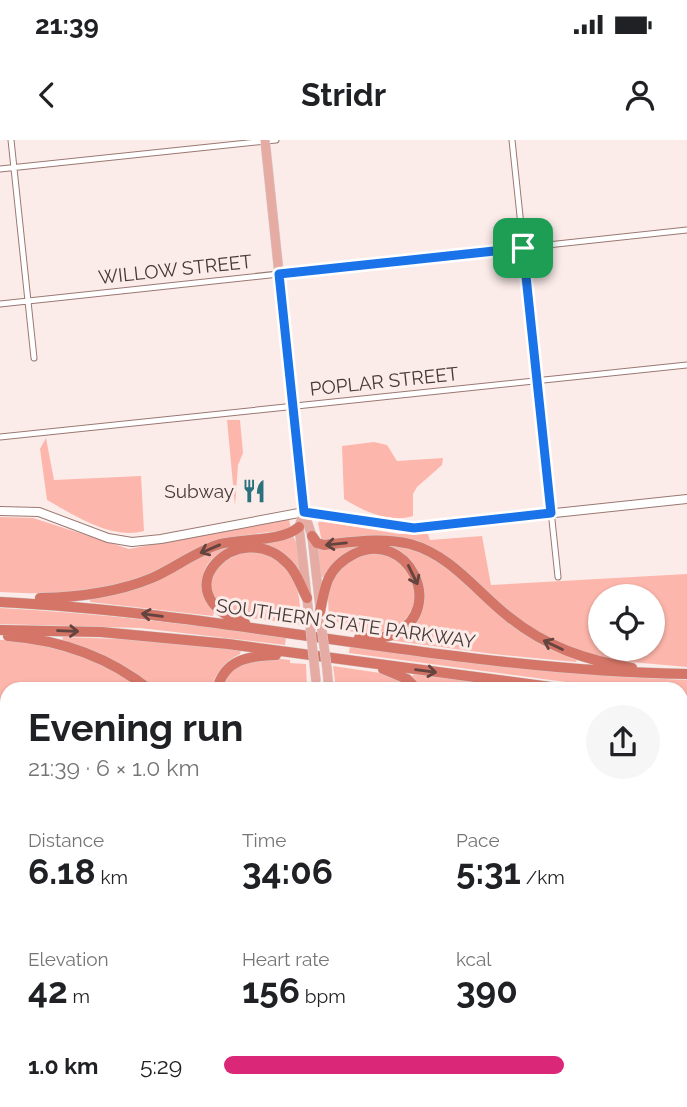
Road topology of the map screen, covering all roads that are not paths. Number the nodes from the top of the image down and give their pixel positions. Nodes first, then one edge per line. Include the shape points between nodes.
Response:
1 (11, 140) edge
2 (276, 140) edge
3 (512, 140) edge
4 (265, 141) edge
5 (14, 168) junction
6 (0, 169) edge
7 (687, 230) edge
8 (523, 248) junction
9 (279, 274) junction
10 (29, 300) junction
11 (0, 303) edge
12 (34, 358) dead end
13 (687, 365) edge
14 (537, 382) junction
15 (294, 406) junction
16 (0, 437) edge
17 (687, 499) edge
18 (0, 511) edge
19 (304, 512) junction
20 (551, 513) junction
21 (299, 527) junction
22 (312, 536) junction
23 (558, 577) dead end
24 (307, 598) junction
25 (0, 601) edge
26 (321, 617) junction
27 (0, 630) edge
28 (269, 631) junction
29 (0, 636) edge
30 (330, 639) junction
31 (301, 654) junction
32 (359, 662) junction
33 (667, 674) junction
34 (687, 674) edge
35 (139, 682) edge
36 (219, 682) edge
37 (315, 682) edge
38 (328, 682) edge
39 (410, 682) edge
40 (512, 682) edge

1 - 5 street
2 - 4 street
3 - 8 street
4 - 5 street
4 - 9 main road
5 - 6 street
5 - 10 street
7 - 8 street, WILLOW STREET
8 - 9 street, WILLOW STREET
8 - 14 street
9 - 10 street, WILLOW STREET
9 - 15 main road
10 - 11 street, WILLOW STREET
10 - 12 street
13 - 14 street, POPLAR STREET
14 - 15 street, POPLAR STREET
14 - 20 street
15 - 16 street, POPLAR STREET
15 - 19 main road
17 - 20 street
18 - 19 street via 38,512 132,542
19 - 20 street via 414,528
19 - 21 main road
19 - 22 main road
20 - 23 street
21 - 24 main road
21 -> 25 highway via 285,535 219,545 126,587
22 - 26 main road
33 -> 22 highway via 595,661 550,644 508,616 452,566 413,545 393,540 324,545
24 - 28 highway via 290,566 267,551 239,550 216,560 207,581 212,603 229,618
24 - 37 main road, bridge
28 -> 25 highway, SOUTHERN STATE PARKWAY
26 -> 30 highway via 332,572 340,562 363,550 376,549 402,558 416,578 415,614 398,632
26 - 38 main road, bridge
27 -> 31 highway, SOUTHERN STATE PARKWAY via 140,635
28 - 30 highway, SOUTHERN STATE PARKWAY
29 - 35 highway via 50,641 76,649
30 - 33 highway, SOUTHERN STATE PARKWAY via 513,663
31 - 32 highway, SOUTHERN STATE PARKWAY
31 - 36 highway via 238,660
32 - 39 highway
32 -> 40 highway, SOUTHERN STATE PARKWAY
33 - 34 highway, SOUTHERN STATE PARKWAY

